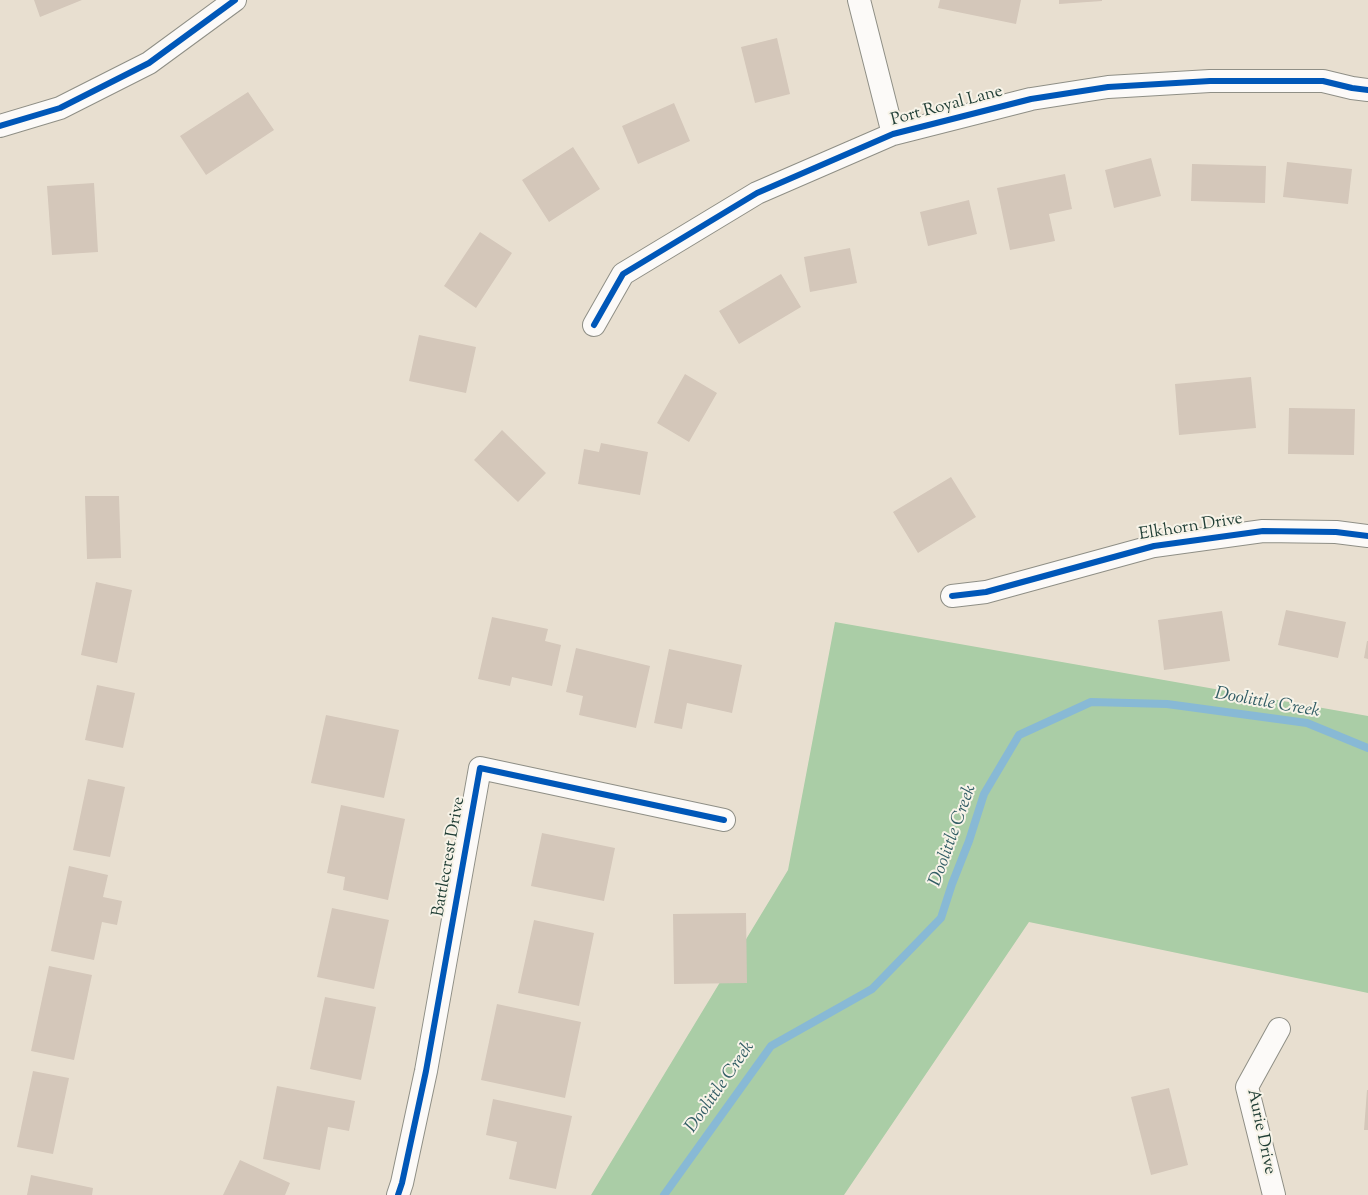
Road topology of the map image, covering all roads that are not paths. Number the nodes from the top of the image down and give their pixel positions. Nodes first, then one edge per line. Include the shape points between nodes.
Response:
1 (235, 0) edge
2 (859, 0) edge
3 (1368, 90) edge
4 (0, 126) edge
5 (893, 134) junction
6 (594, 325) dead end
7 (1368, 536) edge
8 (952, 596) dead end
9 (724, 820) dead end
10 (1279, 1028) dead end
11 (398, 1195) edge
12 (1274, 1195) edge

1 - 4 street via 149,63 60,108
2 - 5 street
3 - 5 street, Port Royal Lane via 1323,81 1210,81 1108,87 1031,99
5 - 6 street, Port Royal Lane via 757,193 623,274
7 - 8 street, Elkhorn Drive via 1336,532 1263,531 1154,546 986,592
9 - 11 street, Battlecrest Drive via 480,768 426,1071
10 - 12 street, Aurie Drive via 1247,1087

